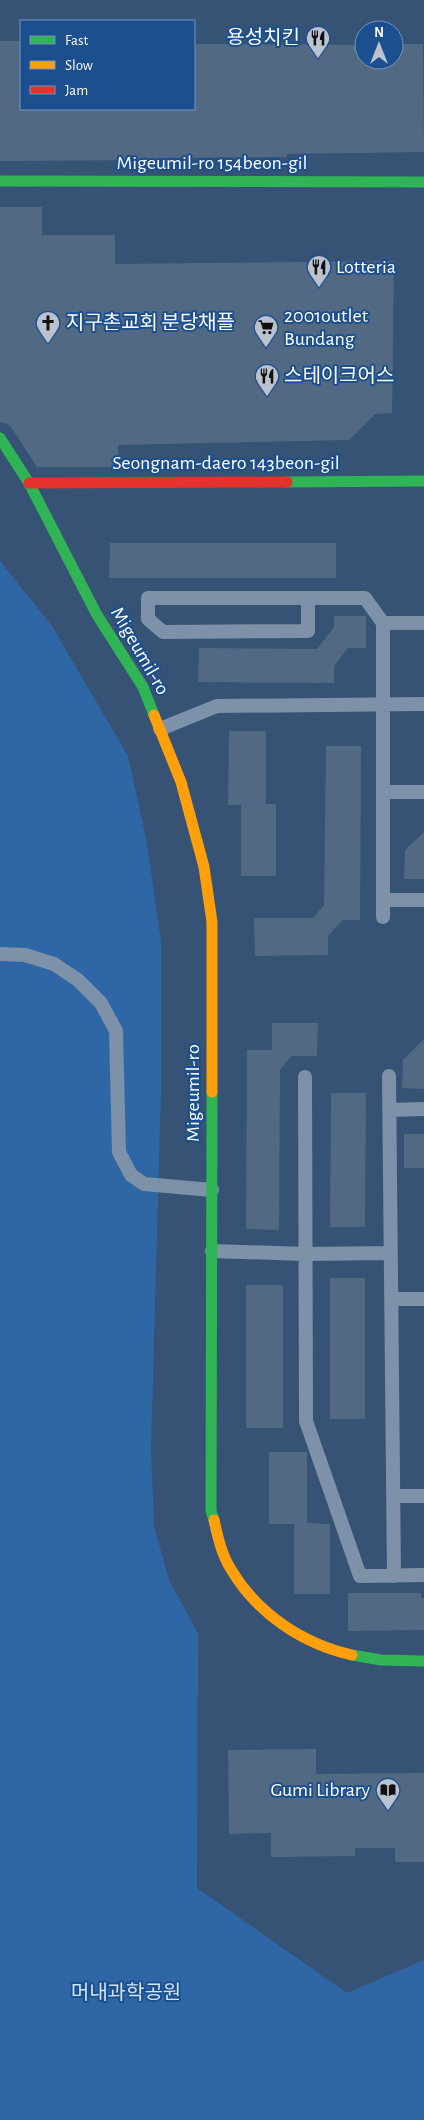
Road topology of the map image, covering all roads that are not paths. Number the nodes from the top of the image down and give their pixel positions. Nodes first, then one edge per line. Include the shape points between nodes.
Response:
1 (0, 181) edge
2 (424, 182) edge
3 (0, 438) edge
4 (424, 481) edge
5 (29, 483) junction
6 (308, 598) junction
7 (383, 623) junction
8 (424, 623) edge
9 (384, 704) junction
10 (422, 704) dead end
11 (160, 729) junction
12 (384, 792) junction
13 (424, 792) edge
14 (383, 900) junction
15 (424, 900) edge
16 (383, 917) dead end
17 (0, 954) edge
18 (389, 1076) dead end
19 (305, 1077) dead end
20 (424, 1109) edge
21 (389, 1110) junction
22 (212, 1190) junction
23 (212, 1251) junction
24 (390, 1252) junction
25 (305, 1254) junction
26 (424, 1298) edge
27 (391, 1299) junction
28 (393, 1496) junction
29 (424, 1496) edge
30 (394, 1576) junction
31 (424, 1576) edge
32 (424, 1661) edge

1 - 2 street, Migeumil-ro 154beon-gil
3 - 5 street, Migeumil-ro
4 - 5 street, Seongnam-daero 143beon-gil
5 - 11 street, Migeumil-ro via 96,615 142,687
6 - 6 lane via 148,598 148,619 163,632 308,631
6 - 7 lane via 365,598
7 - 8 lane
7 - 9 lane
9 - 10 lane
9 - 11 lane via 217,706
9 - 12 lane
11 - 22 street, Migeumil-ro via 181,782 196,833 212,922
12 - 13 lane
12 - 14 lane
14 - 15 lane
14 - 16 lane
17 - 22 lane via 26,955 54,964 78,980 102,1003 116,1031 119,1152 131,1176 144,1184
18 - 21 lane
19 - 25 lane
20 - 21 lane
21 - 24 lane
22 - 23 street, Migeumil-ro
23 - 25 lane
23 - 32 street, Migeumil-ro via 211,1511 222,1550 240,1584 266,1614 298,1635 324,1647 368,1658
24 - 25 lane
24 - 27 lane
25 - 30 lane via 306,1421 360,1576
26 - 27 lane
27 - 28 lane
28 - 29 lane
28 - 30 lane
30 - 31 lane

